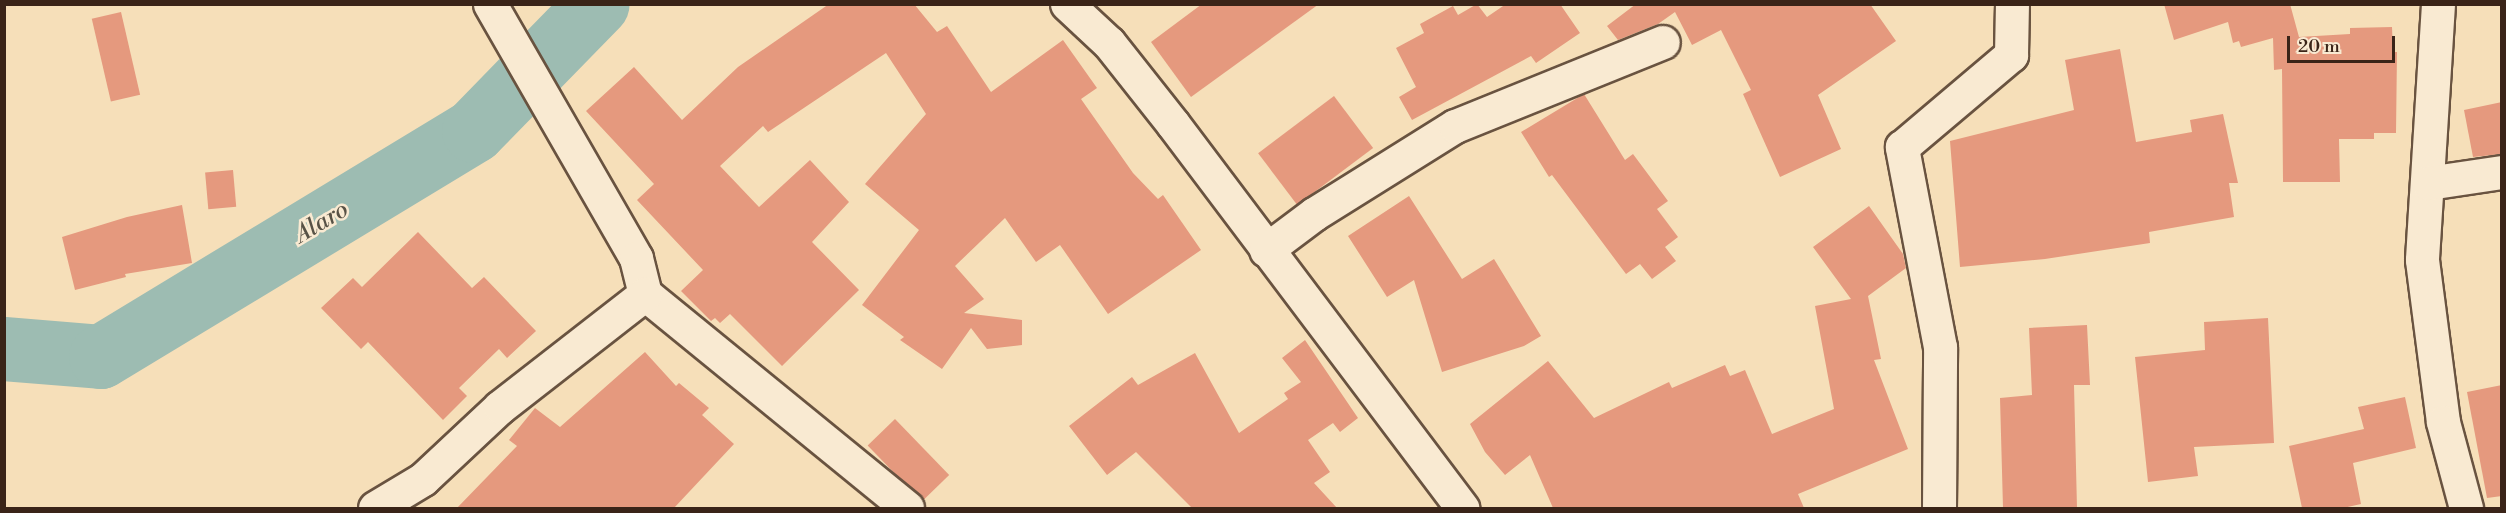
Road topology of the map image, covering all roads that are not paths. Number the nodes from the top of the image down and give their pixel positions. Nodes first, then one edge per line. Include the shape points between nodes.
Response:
1 (490, 4) edge
2 (1067, 4) edge
3 (2012, 4) edge
4 (2438, 4) edge
5 (1664, 42) dead end
6 (2502, 172) edge
7 (2428, 183) junction
8 (1266, 250) junction
9 (645, 294) junction
10 (375, 508) edge
11 (907, 508) edge
12 (1462, 508) edge
13 (1939, 508) edge
14 (2466, 508) edge

1 - 9 street via 636,258
2 - 8 street via 1109,43
3 - 13 street via 2011,55 1902,147 1940,347
4 - 7 street
5 - 8 street via 1455,126 1314,214
6 - 7 street
7 - 14 street via 2422,260 2430,333 2443,422
8 - 12 street via 1378,392
9 - 10 street via 500,407 423,479
9 - 11 street

